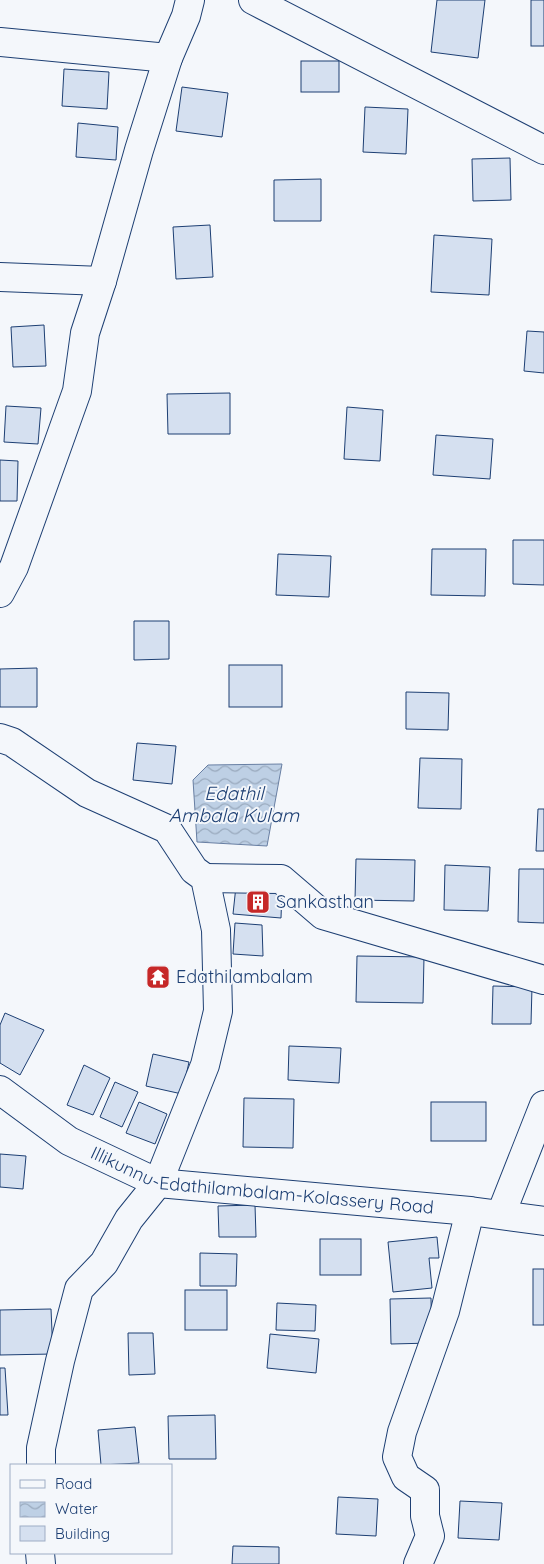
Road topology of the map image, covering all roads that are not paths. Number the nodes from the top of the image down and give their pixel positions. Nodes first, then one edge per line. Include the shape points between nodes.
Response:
1 (190, 0) edge
2 (253, 0) edge
3 (0, 42) edge
4 (168, 58) junction
5 (544, 150) edge
6 (0, 277) edge
7 (102, 280) junction
8 (0, 593) edge
9 (0, 738) edge
10 (205, 878) junction
11 (544, 980) edge
12 (0, 1090) edge
13 (544, 1105) edge
14 (158, 1183) junction
15 (470, 1211) junction
16 (501, 1214) junction
17 (544, 1221) edge
18 (41, 1464) edge
19 (418, 1564) edge

1 - 4 street
2 - 5 street
3 - 4 street
4 - 7 street
6 - 7 street
7 - 8 street via 85,333 77,391 14,566
9 - 10 street via 12,742 87,793 167,829 194,870
10 - 11 street via 281,879 323,915
10 - 14 street via 216,930 218,1011 205,1065
12 - 14 street, Illikunnu-Edathilambalam-Kolassery Road via 69,1140
13 - 16 street
14 - 15 street, Illikunnu-Edathilambalam-Kolassery Road
14 - 18 street via 129,1220 104,1263 79,1289 41,1448
15 - 16 street, Illikunnu-Edathilambalam-Kolassery Road
15 - 19 street via 445,1312 402,1432 397,1457 406,1477 425,1490 430,1536
16 - 17 street, Illikunnu-Edathilambalam-Kolassery Road

